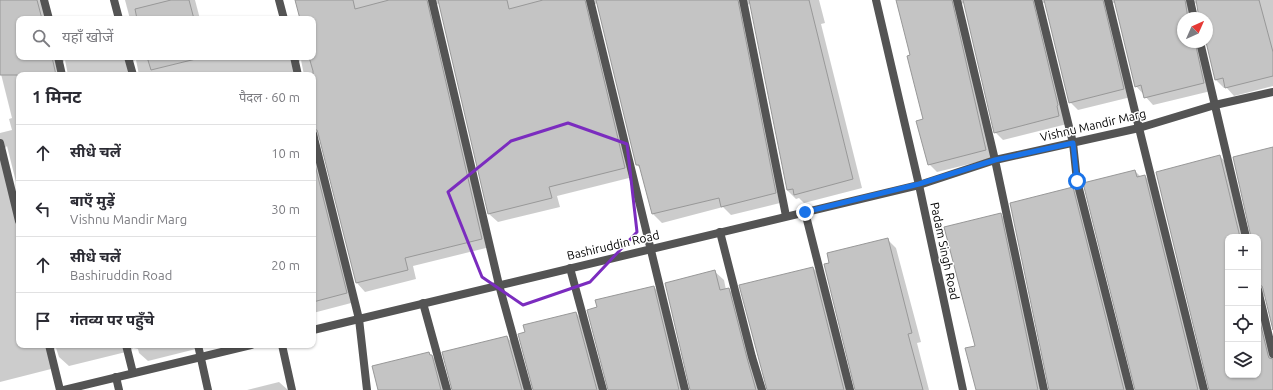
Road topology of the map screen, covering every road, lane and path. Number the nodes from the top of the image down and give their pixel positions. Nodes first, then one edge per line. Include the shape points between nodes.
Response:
1 (44, 0) edge
2 (114, 0) edge
3 (279, 0) edge
4 (432, 0) edge
5 (590, 0) edge
6 (743, 0) edge
7 (876, 0) edge
8 (957, 0) edge
9 (1038, 0) edge
10 (1108, 0) edge
11 (1190, 0) edge
12 (1193, 12) edge
13 (48, 16) edge
14 (118, 16) edge
15 (283, 16) edge
16 (1201, 48) edge
17 (59, 60) edge
18 (129, 60) edge
19 (295, 60) edge
20 (61, 72) edge
21 (131, 72) edge
22 (297, 72) edge
23 (1273, 92) edge
24 (1215, 106) junction
25 (1138, 128) junction
26 (0, 143) edge
27 (1073, 143) junction
28 (316, 146) edge
29 (995, 160) junction
30 (919, 184) junction
31 (16, 209) edge
32 (805, 212) junction
33 (786, 216) junction
34 (720, 232) junction
35 (1245, 234) edge
36 (650, 249) junction
37 (570, 268) junction
38 (499, 285) junction
39 (423, 303) junction
40 (1261, 303) edge
41 (359, 319) junction
42 (316, 329) edge
43 (50, 348) edge
44 (127, 348) edge
45 (198, 348) edge
46 (238, 348) edge
47 (283, 348) edge
48 (1273, 354) edge
49 (200, 357) junction
50 (133, 373) junction
51 (116, 377) junction
52 (60, 390) edge
53 (64, 390) edge
54 (119, 390) edge
55 (208, 390) edge
56 (292, 390) edge
57 (367, 390) edge
58 (447, 390) edge
59 (528, 390) edge
60 (604, 390) edge
61 (685, 390) edge
62 (762, 390) edge
63 (850, 390) edge
64 (964, 390) edge
65 (1044, 390) edge
66 (1130, 390) edge
67 (1204, 390) edge

1 - 13 street
2 - 14 street
3 - 15 street
4 - 38 street
5 - 36 street
6 - 33 street
7 - 30 street, Padam Singh Road
8 - 29 street
9 - 27 street
10 - 25 street
11 - 12 street
16 - 24 street
17 - 20 street
18 - 21 street
19 - 22 street
23 - 24 street, Vishnu Mandir Marg
24 - 25 street, Vishnu Mandir Marg
24 - 35 street
25 - 27 street, Vishnu Mandir Marg
25 - 67 street
26 - 31 street
27 - 29 street, Vishnu Mandir Marg
27 - 66 street via 1077,181
28 - 41 street
29 - 30 street, Vishnu Mandir Marg
29 - 65 street
30 - 32 street, Bashiruddin Road
30 - 64 street, Padam Singh Road
32 - 33 street, Bashiruddin Road
32 - 63 street
33 - 34 street, Bashiruddin Road
34 - 36 street, Bashiruddin Road
34 - 62 street
36 - 37 street, Bashiruddin Road
36 - 61 street
37 - 38 street, Bashiruddin Road
37 - 60 street
38 - 39 street, Bashiruddin Road
38 - 59 street
39 - 41 street, Bashiruddin Road
39 - 58 street
40 - 48 street
41 - 42 street, Bashiruddin Road
41 - 57 street
43 - 52 street
44 - 50 street
45 - 49 street
46 - 49 street
47 - 56 street
49 - 50 street
49 - 55 street
50 - 51 street
51 - 53 street
51 - 54 street

